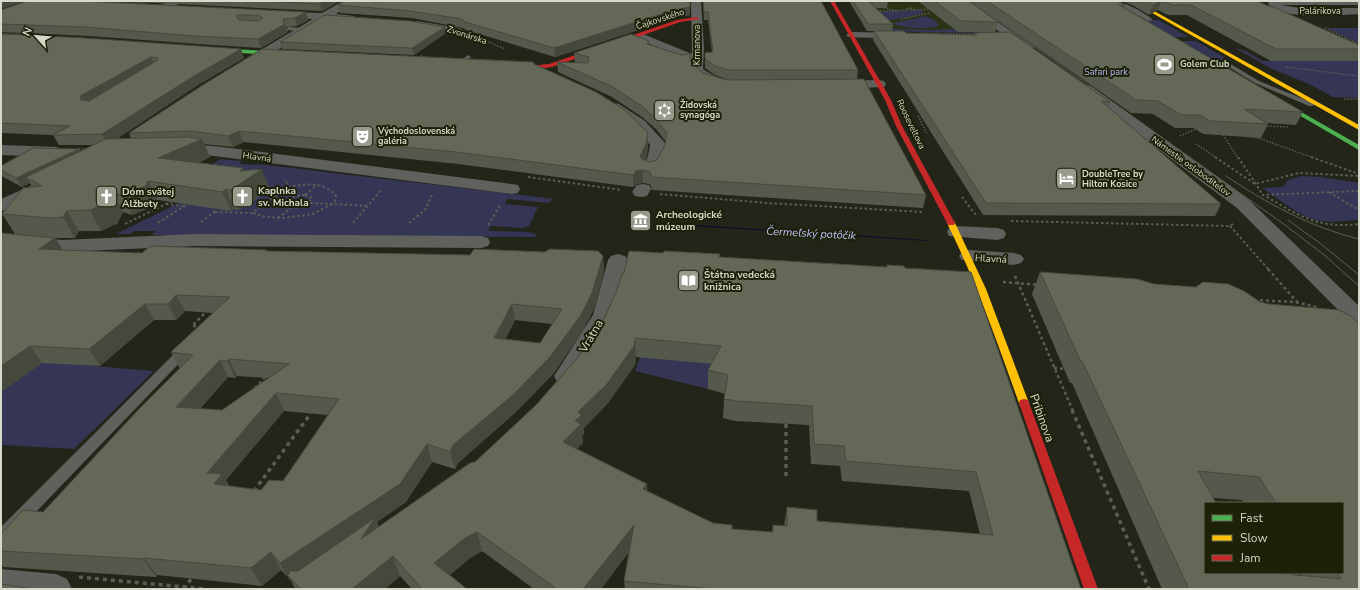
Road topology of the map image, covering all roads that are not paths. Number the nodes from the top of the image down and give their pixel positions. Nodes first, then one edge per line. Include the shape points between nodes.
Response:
1 (350, 1) edge
2 (696, 1) edge
3 (832, 1) edge
4 (960, 1) edge
5 (1106, 1) edge
6 (1112, 1) edge
7 (1121, 1) edge
8 (1359, 2) edge
9 (1130, 4) edge
10 (181, 5) edge
11 (149, 6) edge
12 (1267, 11) edge
13 (1359, 11) edge
14 (269, 14) edge
15 (324, 17) junction
16 (697, 18) junction
17 (359, 19) edge
18 (1288, 21) edge
19 (404, 22) edge
20 (1152, 25) joint
21 (289, 29) edge
22 (302, 30) junction
23 (459, 31) edge
24 (916, 34) edge
25 (852, 35) junction
26 (639, 36) junction
27 (206, 50) edge
28 (264, 53) junction
29 (296, 54) edge
30 (1038, 55) edge
31 (697, 58) junction
32 (462, 60) edge
33 (477, 63) edge
34 (499, 64) edge
35 (1221, 64) joint
36 (539, 67) junction
37 (236, 70) edge
38 (558, 78) edge
39 (1075, 81) edge
40 (1257, 82) junction
41 (880, 84) junction
42 (732, 85) edge
43 (827, 85) edge
44 (604, 101) edge
45 (1284, 104) junction
46 (1325, 108) junction
47 (1359, 128) edge
48 (1359, 148) edge
49 (166, 149) edge
50 (1, 150) edge
51 (69, 152) edge
52 (650, 168) edge
53 (50, 182) edge
54 (511, 189) road end
55 (1, 206) edge
56 (1002, 227) road end
57 (956, 232) junction
58 (480, 242) road end
59 (5, 243) edge
60 (969, 256) junction
61 (1014, 259) dead end
62 (618, 260) dead end
63 (1359, 318) edge
64 (208, 327) edge
65 (550, 395) edge
66 (1, 537) edge
67 (65, 583) edge
68 (1, 584) edge
69 (1091, 589) edge

1 - 15 street
2 - 16 street, Krmanova
3 - 25 street, Rooseveltova
4 - 30 street via 1001,36
5 - 20 street
6 - 9 lane
7 - 9 lane
8 - 13 street, Palárikova via 1273,4 1293,11
9 - 20 lane
9 - 46 street
10 - 11 street via 163,8
12 - 18 street, Palárikova
14 - 15 street
15 - 17 street
15 - 22 street
16 - 26 street, Čajkovského via 679,21
16 - 31 street, Krmanova
19 - 23 street, Zvonárska
21 - 22 lane
22 - 28 street
24 - 25 street
25 - 41 street, Rooseveltova
26 - 31 street via 689,58
26 - 36 street, Čajkovského
27 - 28 street
28 - 29 street
28 - 37 street
31 - 42 street, Krmanova via 696,70 702,75
32 - 33 street
34 - 36 street, Čajkovského
35 - 40 lane
35 - 45 street
36 - 38 street via 540,70
39 - 63 street, Námestie osloboditeľov via 1243,204
40 - 45 lane
40 - 46 lane
41 - 43 street
41 - 57 street, Rooseveltova via 899,126
44 - 52 street via 640,124 655,139 658,144 656,156
45 - 48 street
46 - 47 street
49 - 54 street, Hlavná via 214,151
50 - 51 street
53 - 55 street
56 - 57 street
57 - 60 street, Rooseveltova
58 - 59 street via 189,240 62,246
60 - 61 street, Hlavná
60 - 69 street, Pribinova
62 - 65 street, Vrátna via 604,315 576,362
64 - 66 lane
67 - 68 street

